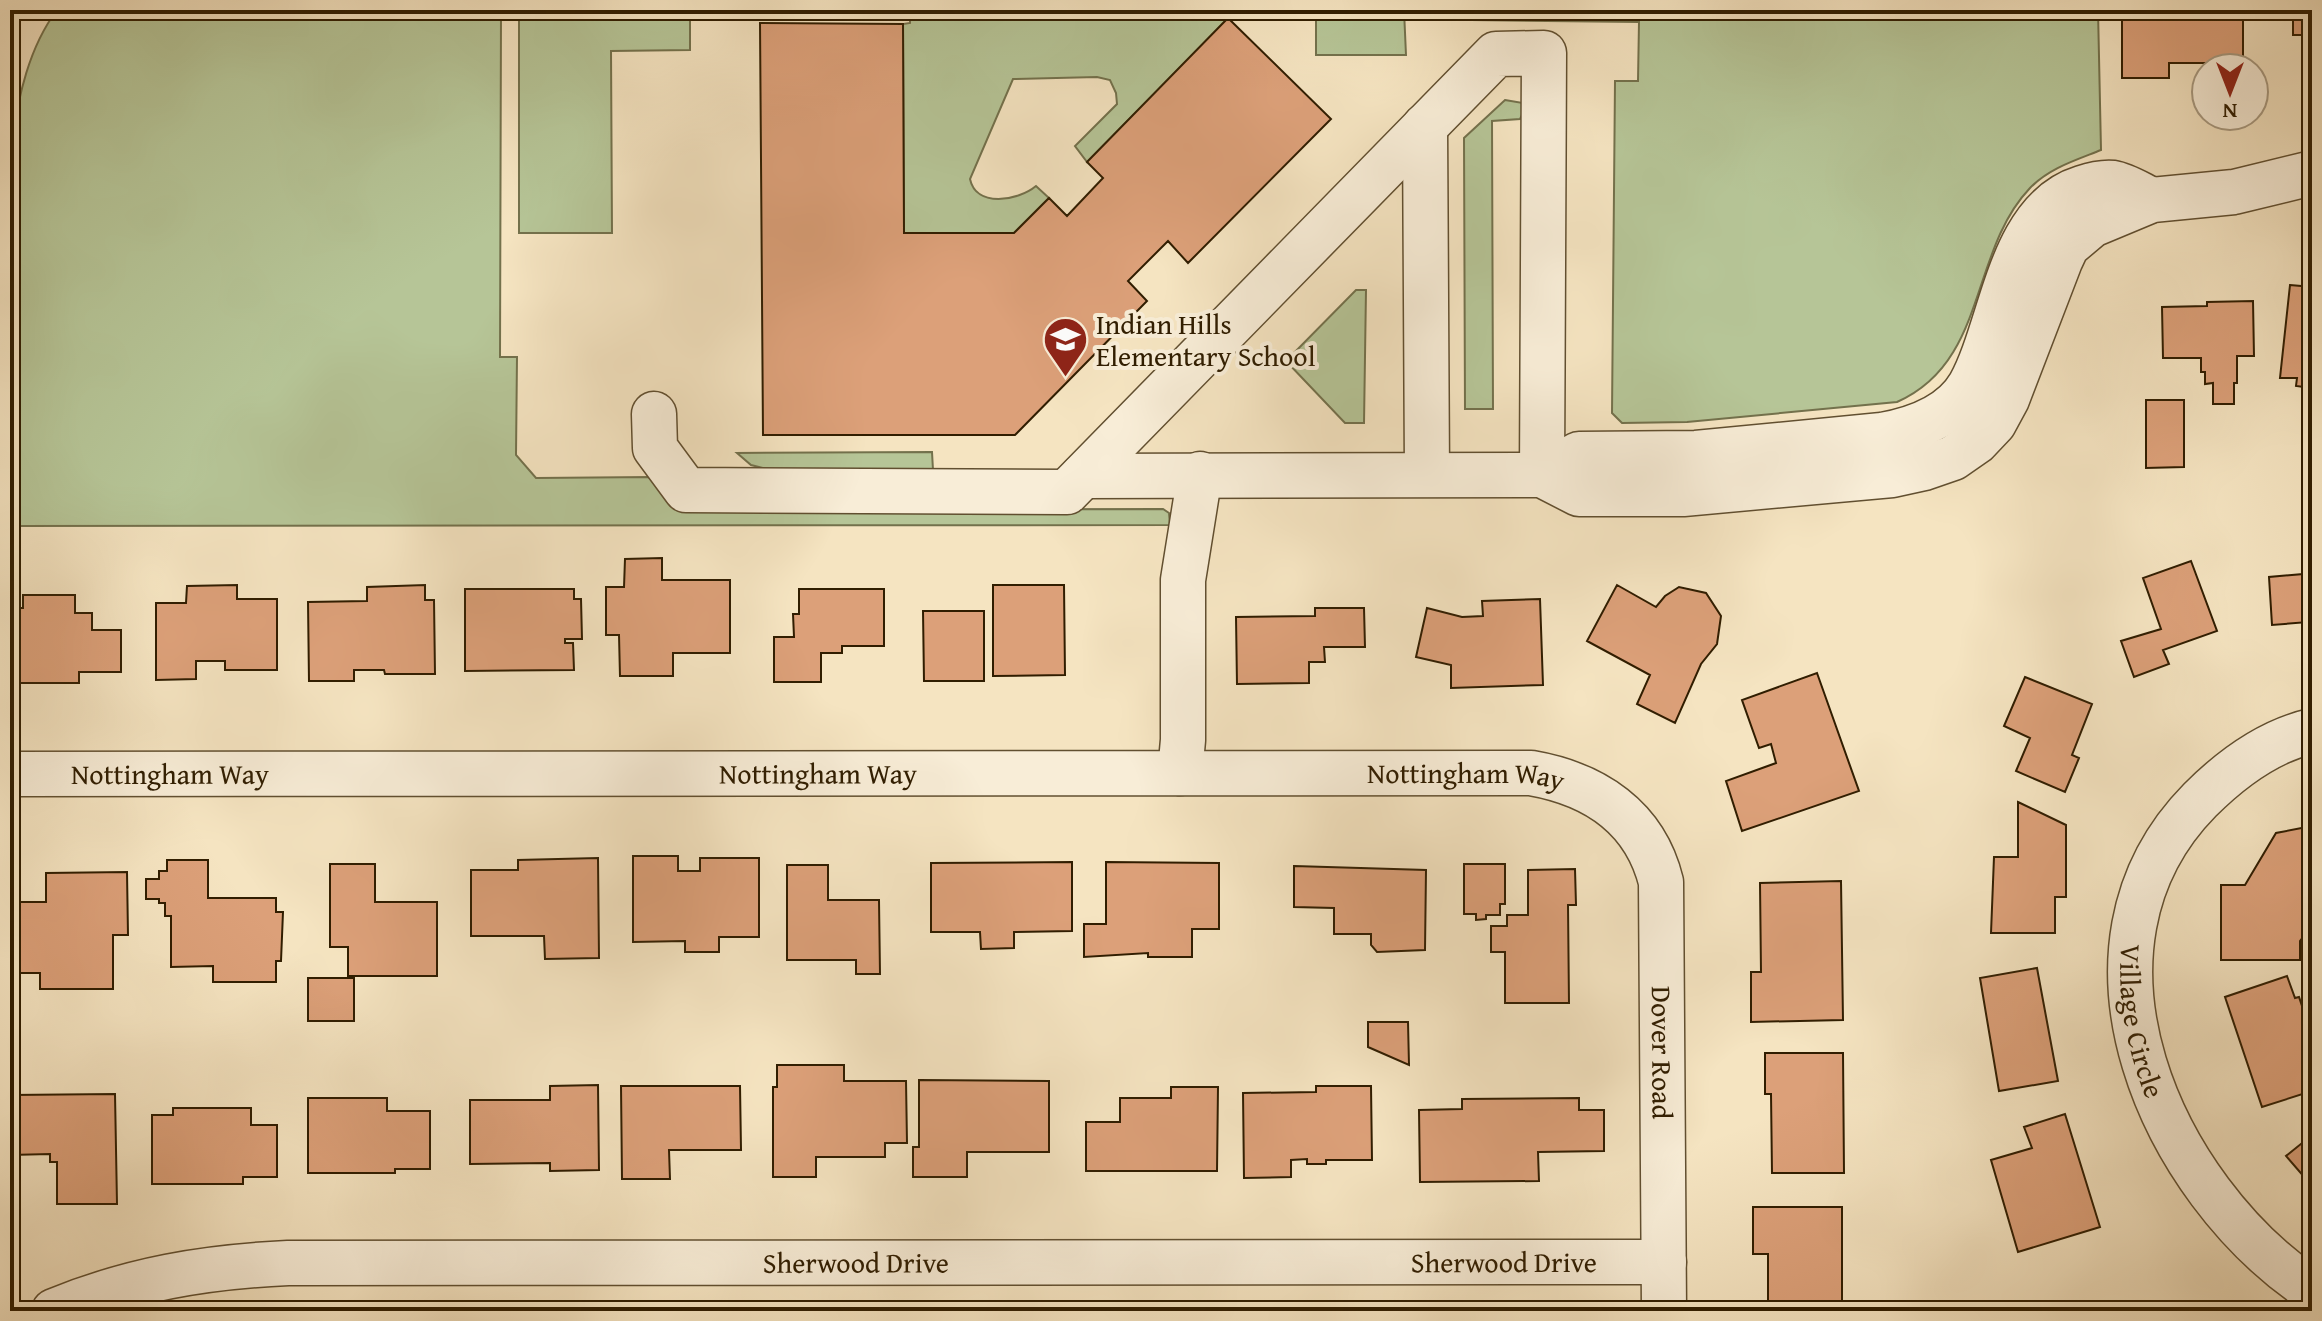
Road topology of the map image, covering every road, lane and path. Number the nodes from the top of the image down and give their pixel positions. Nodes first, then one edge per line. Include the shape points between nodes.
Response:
1 (1425, 126) junction
2 (2312, 173) edge
3 (654, 414) dead end
4 (1200, 474) junction
5 (1427, 474) junction
6 (1542, 475) junction
7 (1083, 476) junction
8 (2312, 731) edge
9 (1180, 773) junction
10 (10, 774) edge
11 (1616, 809) joint
12 (1664, 1262) junction
13 (2312, 1290) edge
14 (54, 1311) edge
15 (1664, 1311) edge

1 - 5 street
1 - 6 street via 1496,54 1544,53
1 - 7 street
2 - 6 street via 2234,192 2152,200 2114,183 2071,192 2044,214 2023,245 1969,386 1926,423 1882,435 1696,453 1579,454
3 - 7 street via 655,448 686,490 1067,492
4 - 5 street
4 - 7 street
4 - 9 street via 1183,580
5 - 6 street
8 - 13 street, Village Circle via 2259,752 2187,813 2163,846 2144,887 2129,962 2139,1042 2167,1123 2195,1172 2227,1212 2259,1247
9 - 10 street, Nottingham Way
9 - 11 street, Nottingham Way via 1531,773 1577,784
11 - 12 street, Dover Road via 1646,843 1661,882
12 - 14 street, Sherwood Drive via 288,1263 150,1279
12 - 15 street, Dover Road

